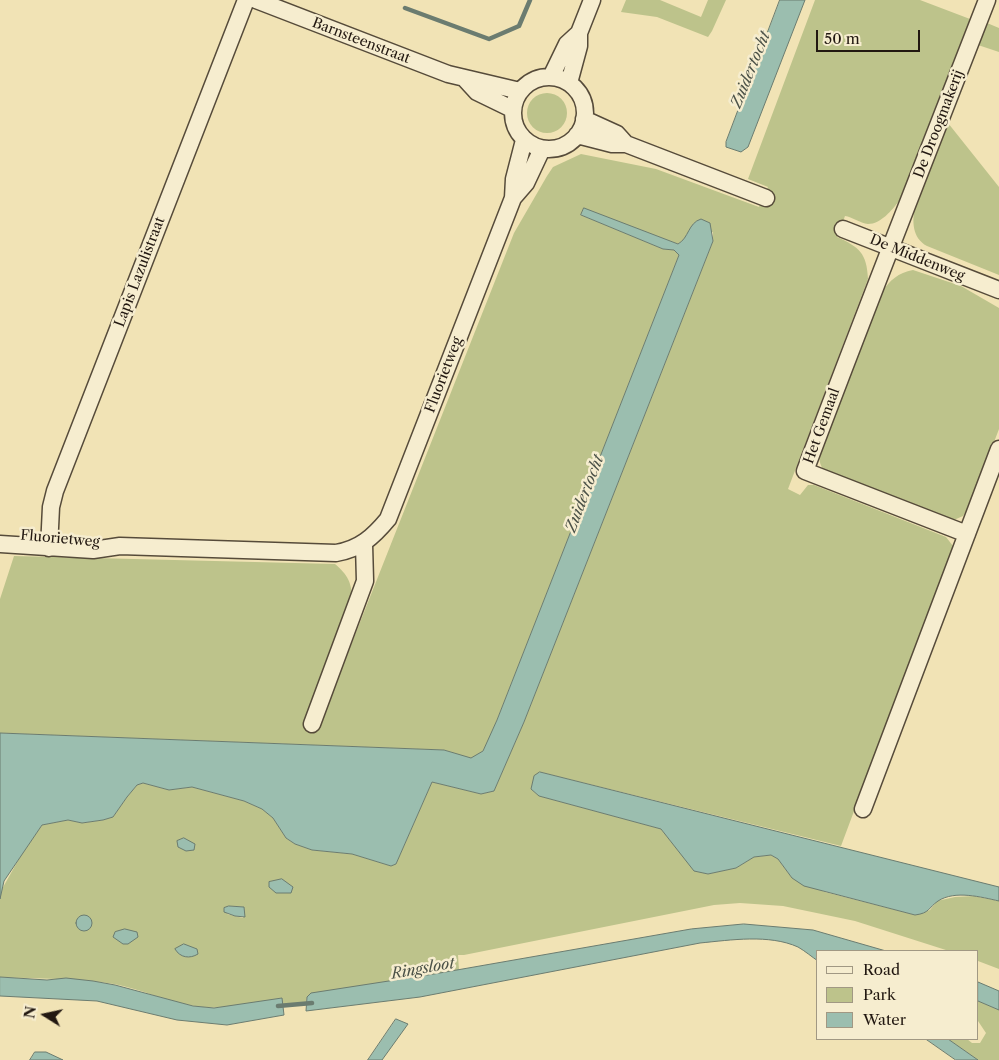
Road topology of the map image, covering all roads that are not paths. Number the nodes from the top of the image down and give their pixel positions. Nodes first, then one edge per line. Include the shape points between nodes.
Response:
1 (246, 0) edge
2 (256, 0) edge
3 (592, 0) edge
4 (987, 0) edge
5 (579, 33) junction
6 (551, 77) junction
7 (466, 80) junction
8 (569, 83) junction
9 (520, 91) junction
10 (512, 109) junction
11 (584, 119) junction
12 (577, 135) junction
13 (524, 140) junction
14 (626, 144) junction
15 (542, 149) junction
16 (513, 198) junction
17 (766, 198) dead end
18 (843, 229) dead end
19 (892, 247) junction
20 (996, 291) edge
21 (999, 449) edge
22 (967, 534) junction
23 (0, 536) edge
24 (49, 543) junction
25 (0, 544) edge
26 (364, 544) junction
27 (312, 724) dead end
28 (863, 810) dead end

1 - 24 street, Lapis Lazulistraat via 55,491
2 - 7 street, Barnsteenstraat
3 - 5 street
4 - 19 street, De Droogmakerij
5 - 6 street via 568,44
5 - 8 street via 579,46
6 - 8 street
6 - 9 street via 533,80
7 - 9 street, Barnsteenstraat
7 - 10 street, Barnsteenstraat via 477,92
8 - 11 street via 583,103
9 - 10 street
10 - 13 street via 515,126
11 - 12 street
11 - 14 street via 617,134
12 - 14 street via 612,144
12 - 15 street via 558,148
13 - 15 street
13 - 16 street, Fluorietweg via 514,179
14 - 17 street
15 - 16 street, Fluorietweg via 526,183
16 - 26 street, Fluorietweg via 388,519
18 - 19 street, De Middenweg
19 - 20 street, De Middenweg
19 - 22 street, Het Gemaal via 805,471
21 - 22 street
22 - 28 street
23 - 24 street, Fluorietweg
24 - 25 street, Fluorietweg
24 - 26 street, Fluorietweg via 93,550 120,546 336,553
26 - 27 street via 365,581

